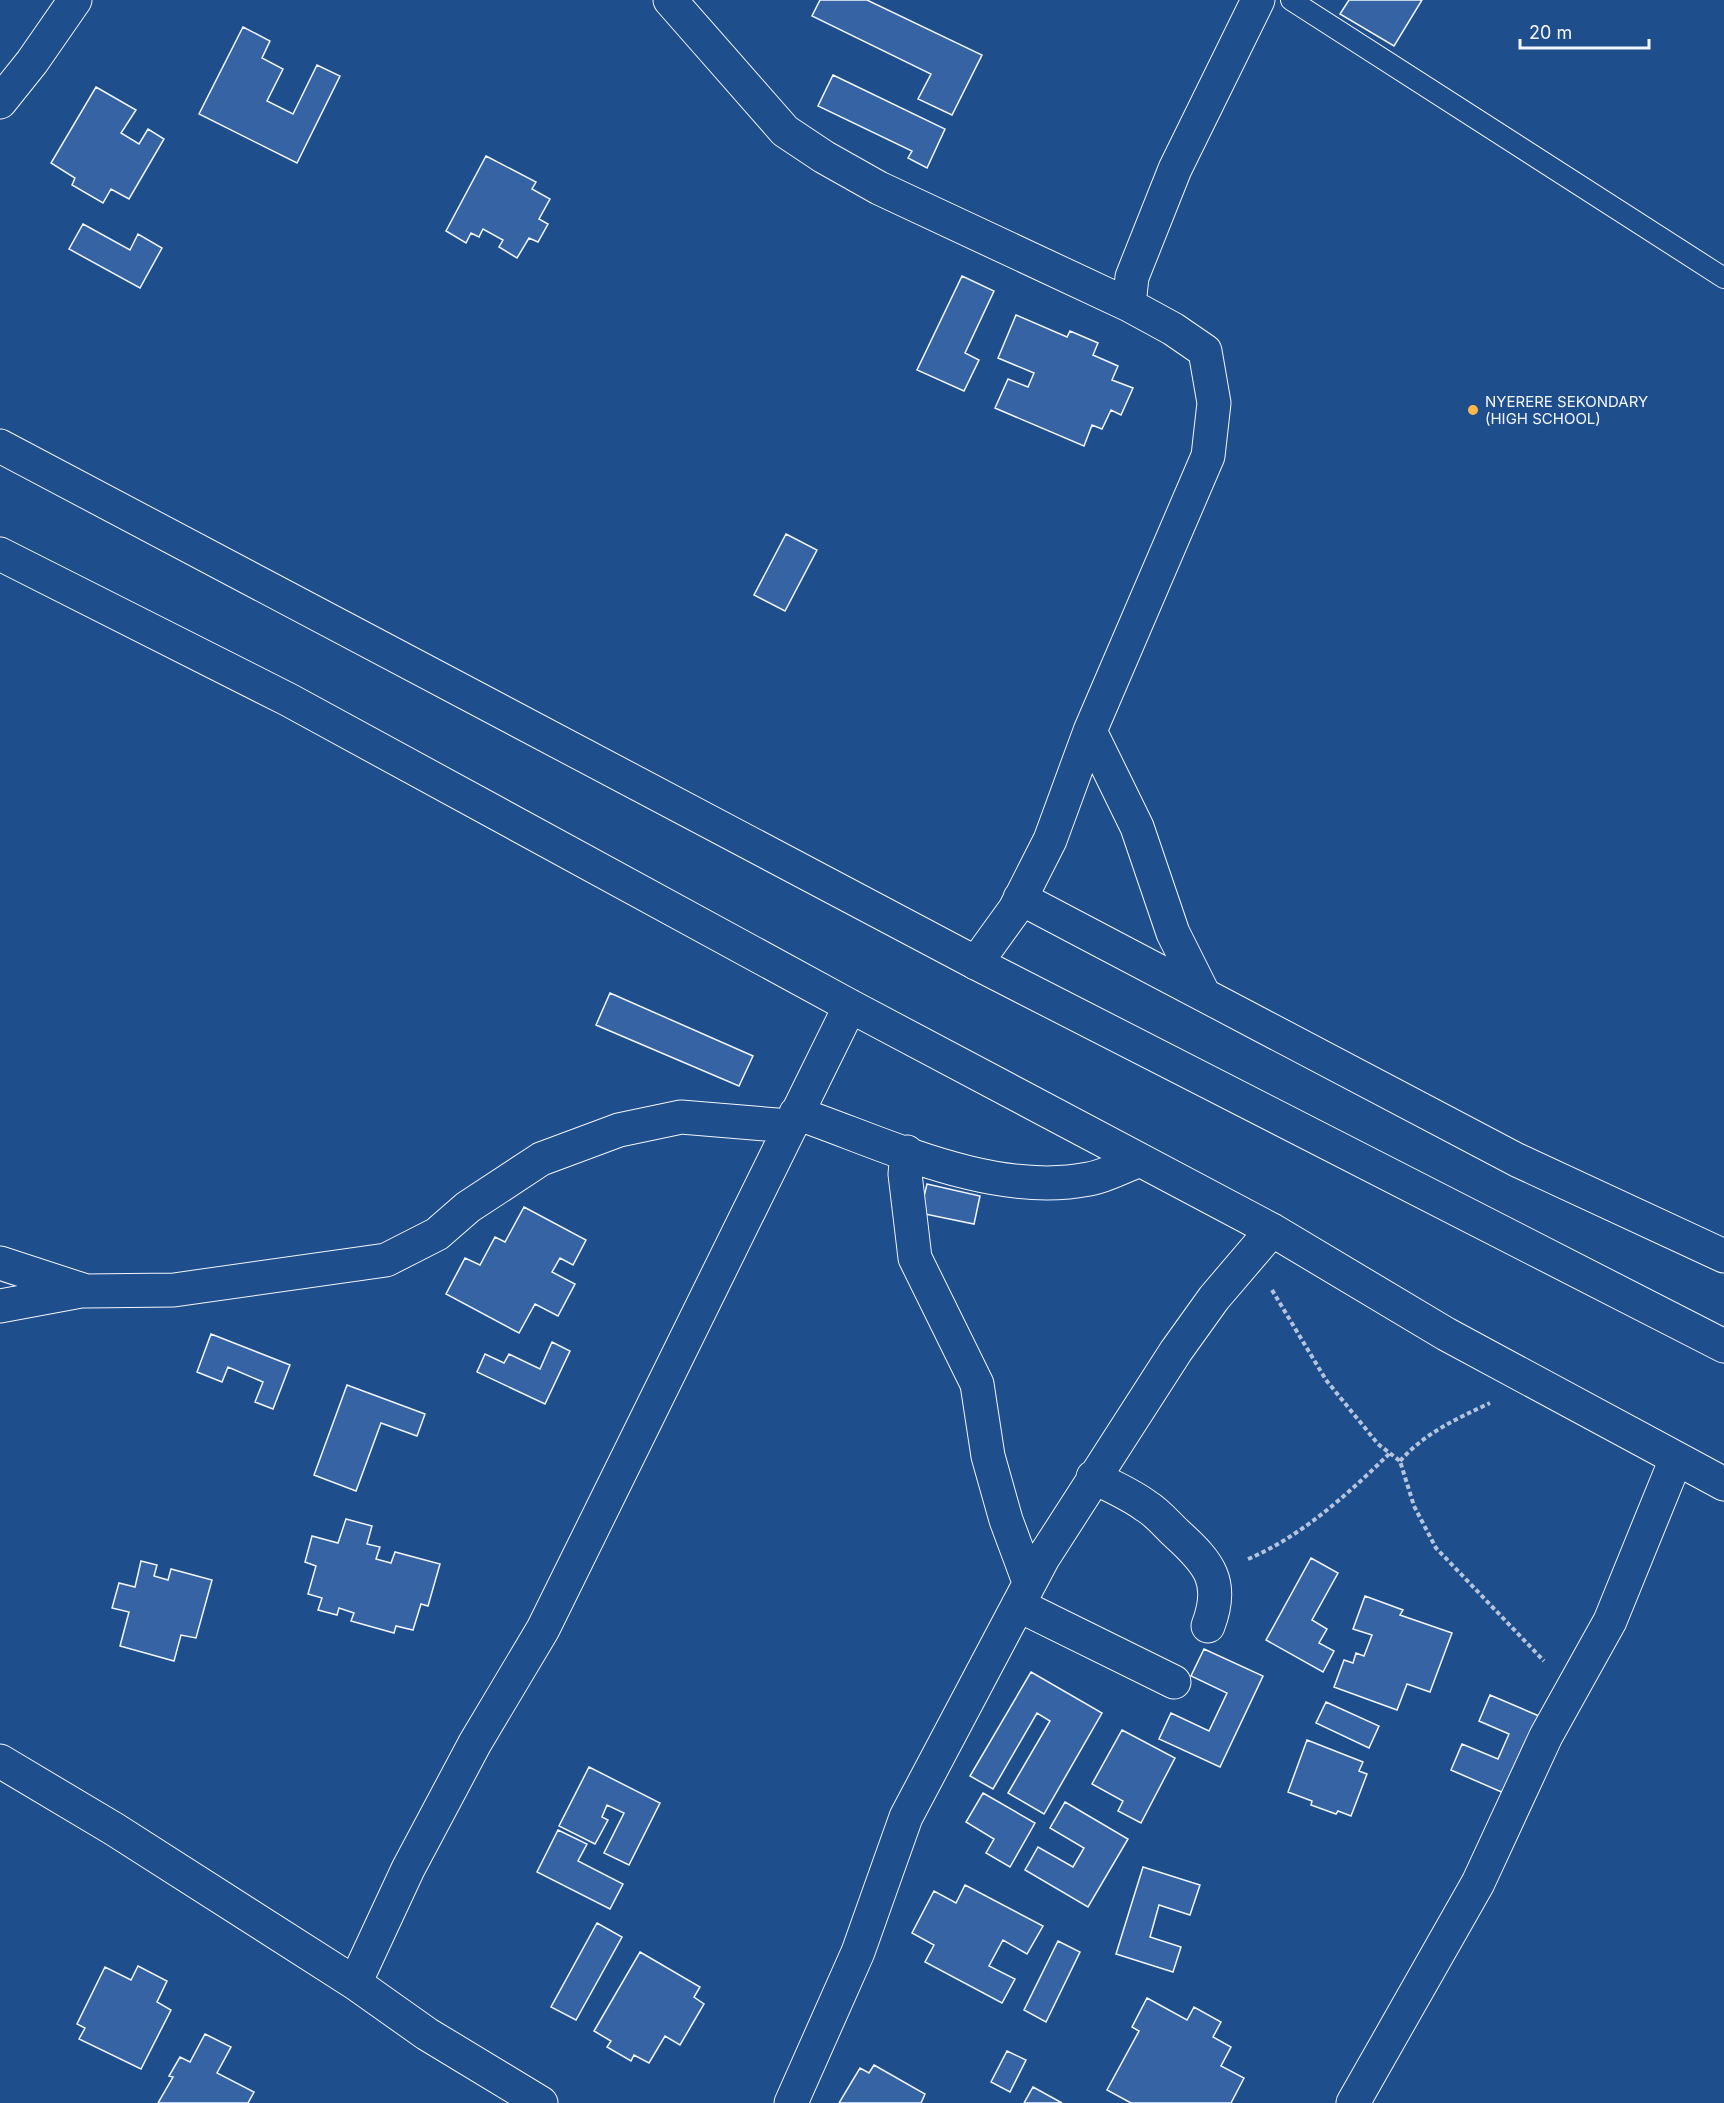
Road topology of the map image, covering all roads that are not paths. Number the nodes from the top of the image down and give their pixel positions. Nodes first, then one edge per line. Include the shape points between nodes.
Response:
1 (75, 0) edge
2 (670, 0) edge
3 (1258, 0) edge
4 (1291, 0) edge
5 (0, 102) edge
6 (1724, 278) edge
7 (1129, 305) junction
8 (0, 446) edge
9 (0, 554) edge
10 (1090, 731) junction
11 (1020, 898) junction
12 (976, 963) junction
13 (1204, 995) junction
14 (850, 1006) junction
15 (793, 1119) junction
16 (907, 1152) junction
17 (1140, 1160) junction
18 (1272, 1230) junction
19 (1724, 1256) edge
20 (0, 1263) edge
21 (86, 1291) junction
22 (0, 1306) edge
23 (1724, 1346) edge
24 (1676, 1459) junction
25 (1093, 1477) junction
26 (1724, 1484) edge
27 (1024, 1594) junction
28 (1208, 1626) dead end
29 (1174, 1682) dead end
30 (0, 1761) edge
31 (355, 1983) junction
32 (541, 2103) edge
33 (791, 2103) edge
34 (1353, 2103) edge

1 - 5 main road
2 - 7 main road via 785,131 824,158 879,188
3 - 7 main road via 1175,169 1132,278
4 - 6 lane
7 - 10 main road via 1205,351 1214,403 1208,456
8 - 12 main road
9 - 14 main road via 289,700
10 - 11 main road via 1050,840
10 - 13 main road via 1137,828 1173,933
11 - 12 main road
11 - 13 main road
12 - 23 main road
13 - 19 main road via 1517,1160
14 - 15 main road
14 - 17 main road
15 - 16 main road
15 - 21 main road via 681,1117 619,1130 541,1159 468,1207 437,1234 386,1260 174,1290
15 - 31 main road via 543,1629 408,1869
16 - 17 main road via 952,1169 1026,1182 1090,1179
16 - 27 main road via 905,1174 915,1258 977,1384 988,1456
17 - 18 main road
18 - 24 main road via 1446,1334
18 - 25 main road via 1214,1298
20 - 21 main road
21 - 22 main road
24 - 26 main road
24 - 34 main road via 1610,1621 1546,1736 1478,1882
25 - 27 main road
25 - 28 main road via 1147,1506 1203,1557 1211,1575 1215,1609
27 - 29 main road
27 - 33 main road via 906,1817 858,1952
30 - 31 main road
31 - 32 main road via 427,2034

